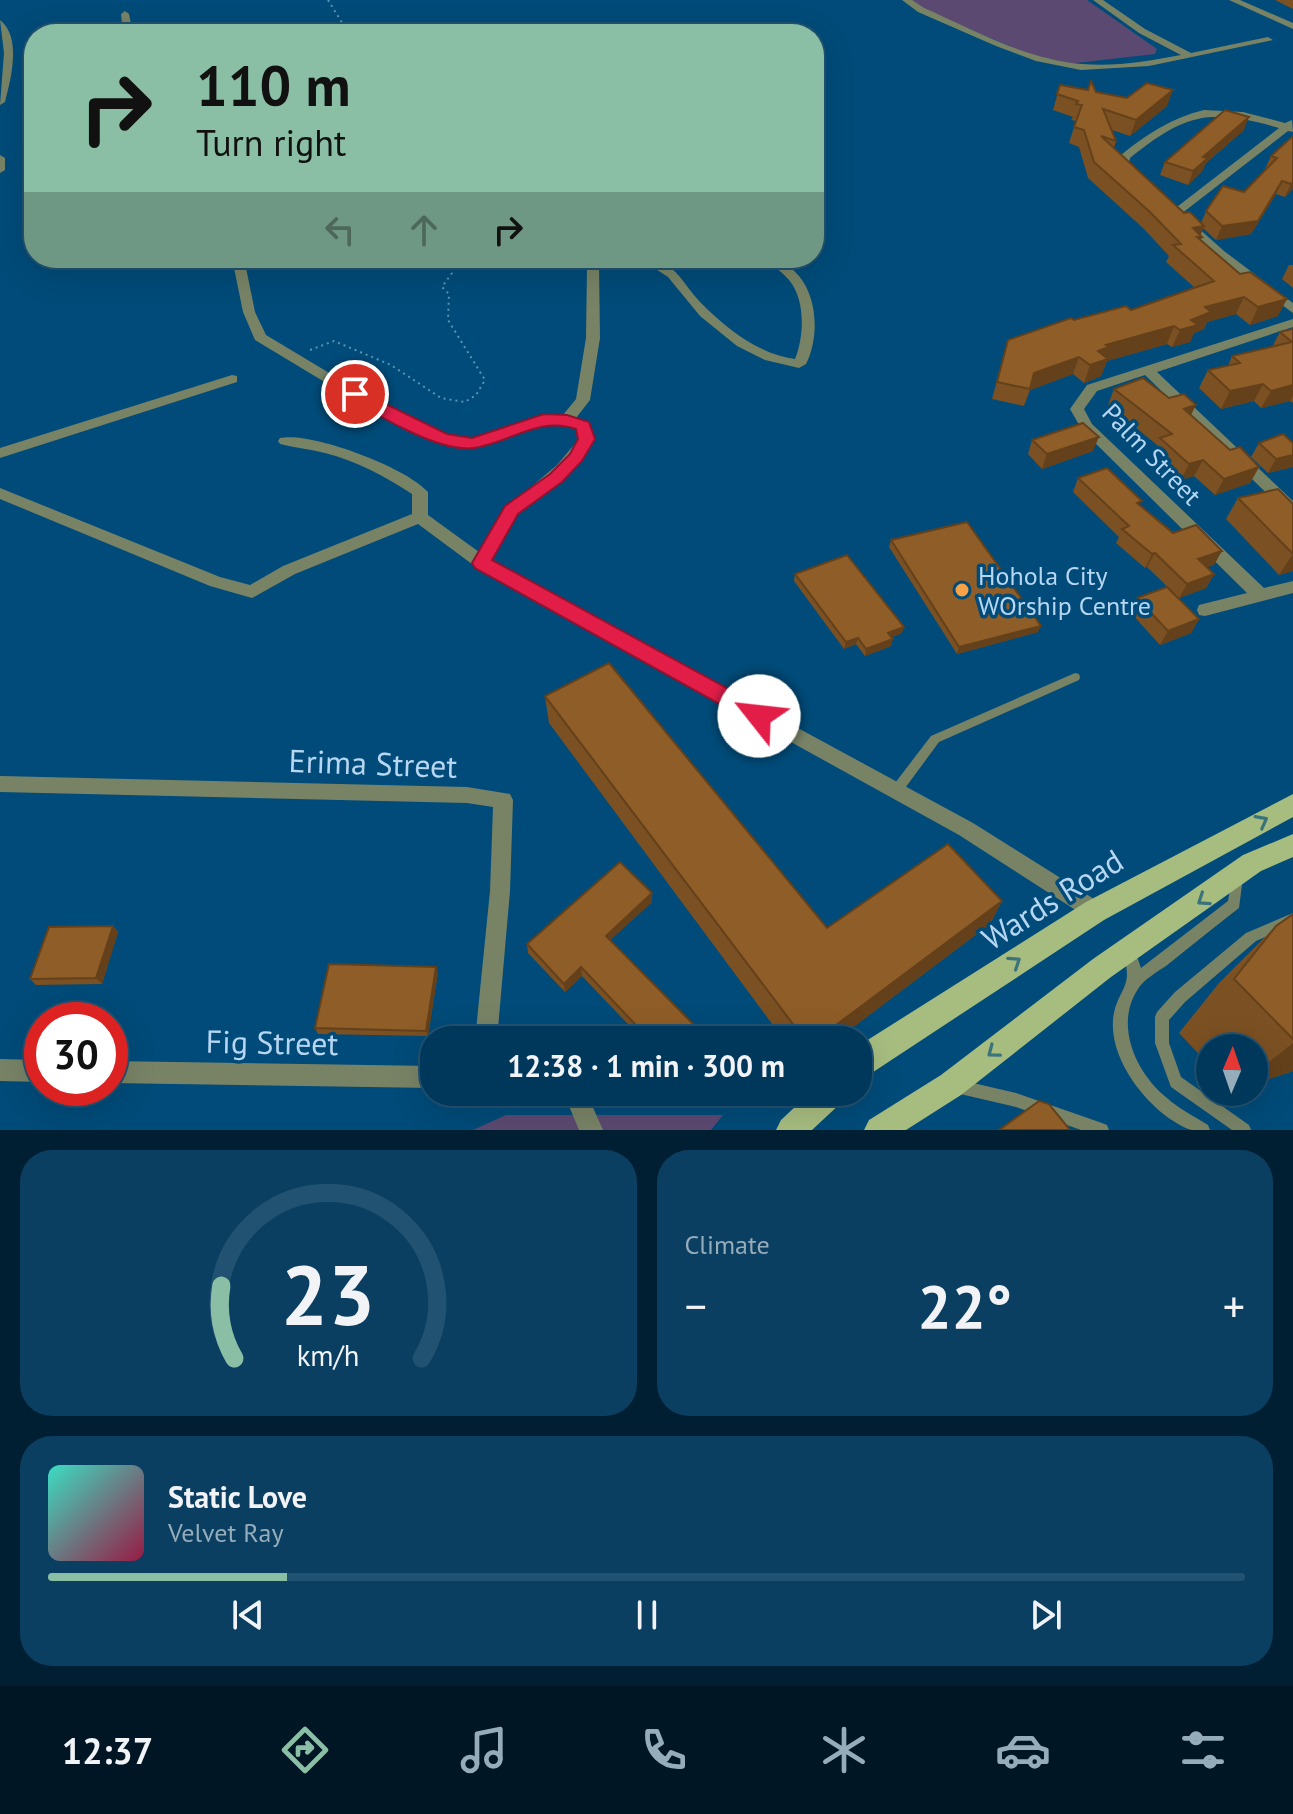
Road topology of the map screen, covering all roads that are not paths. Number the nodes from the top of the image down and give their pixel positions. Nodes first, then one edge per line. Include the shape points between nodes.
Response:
1 (906, 0) edge
2 (1097, 0) edge
3 (1233, 0) edge
4 (125, 14) dead end
5 (0, 23) edge
6 (126, 24) edge
7 (1293, 26) edge
8 (1268, 40) dead end
9 (1187, 54) junction
10 (0, 102) edge
11 (1291, 126) edge
12 (0, 158) edge
13 (0, 170) edge
14 (1143, 182) edge
15 (1166, 202) edge
16 (1177, 212) junction
17 (240, 268) edge
18 (593, 268) edge
19 (661, 268) edge
20 (783, 268) edge
21 (1293, 309) edge
22 (1293, 323) edge
23 (1148, 371) junction
24 (232, 379) dead end
25 (567, 420) junction
26 (285, 441) dead end
27 (0, 453) edge
28 (0, 493) edge
29 (1293, 510) edge
30 (420, 517) junction
31 (481, 563) junction
32 (1293, 587) edge
33 (1261, 596) junction
34 (1205, 610) dead end
35 (1075, 677) dead end
36 (0, 784) edge
37 (896, 791) junction
38 (1293, 805) edge
39 (1293, 845) edge
40 (1237, 875) junction
41 (1095, 911) junction
42 (1293, 919) edge
43 (1128, 950) junction
44 (1137, 980) junction
45 (487, 1026) edge
46 (872, 1055) edge
47 (0, 1070) edge
48 (24, 1071) edge
49 (128, 1072) edge
50 (420, 1077) edge
51 (951, 1085) junction
52 (580, 1106) edge
53 (817, 1106) edge
54 (882, 1129) edge
55 (591, 1130) edge
56 (791, 1130) edge
57 (1102, 1130) edge
58 (1203, 1130) edge
59 (1244, 1130) edge

1 - 9 street via 1052,62 1084,67
2 - 9 street
3 - 7 street
4 - 6 street
5 - 10 street via 10,63
8 - 9 street
11 - 14 street via 1233,112 1177,120 1125,157 1124,163
11 - 16 street
12 - 13 street
15 - 16 street
16 - 21 street via 1220,254
17 - 25 street via 260,337 381,410 444,439 472,443 544,419
18 - 25 street via 593,338 583,400
19 - 20 street via 700,309 746,345 783,363 799,364 808,351 808,315 797,281
22 - 23 street, Palm Street
23 - 29 street
23 - 33 street, Palm Street via 1092,388 1077,409 1087,427
24 - 27 street
25 - 31 street via 583,425 586,439 576,457 511,510
26 - 30 street via 348,453 394,474 420,492
28 - 30 street via 252,592 289,570
30 - 31 street
31 - 37 street
32 - 33 street
33 - 34 street
35 - 37 lane via 935,739
36 - 45 street, Erima Street via 503,800
37 - 41 street
41 -> 38 main road, Wards Road
39 - 40 main road
40 -> 43 main road
40 - 44 lane via 1234,904
46 -> 41 main road, Wards Road
42 - 59 lane via 1251,937 1162,1017 1162,1043 1176,1082
43 - 44 lane
43 -> 51 main road
44 - 58 lane via 1120,1016 1133,1065 1153,1096
47 - 48 street
49 - 50 street, Fig Street
51 - 54 main road
51 - 57 lane via 1016,1100
52 - 55 street
53 - 56 main road

